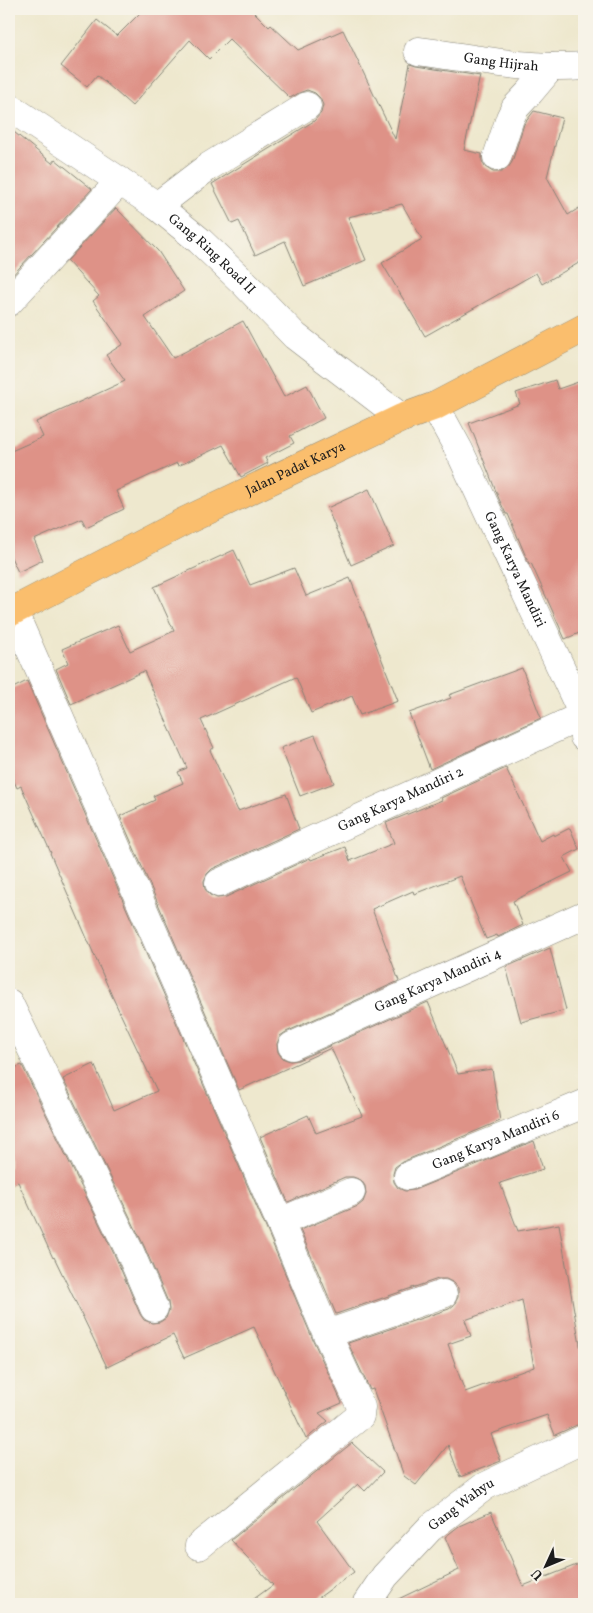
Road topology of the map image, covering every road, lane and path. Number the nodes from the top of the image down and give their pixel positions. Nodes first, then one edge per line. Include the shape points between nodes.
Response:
1 (418, 50) dead end
2 (584, 66) edge
3 (551, 67) junction
4 (307, 106) dead end
5 (9, 107) edge
6 (498, 157) dead end
7 (120, 181) junction
8 (157, 206) junction
9 (9, 302) edge
10 (584, 328) edge
11 (435, 406) junction
12 (402, 418) junction
13 (11, 612) edge
14 (584, 722) edge
15 (220, 883) dead end
16 (584, 915) edge
17 (9, 1003) edge
18 (292, 1046) dead end
19 (584, 1104) edge
20 (408, 1176) dead end
21 (351, 1192) dead end
22 (280, 1222) junction
23 (443, 1294) dead end
24 (154, 1308) dead end
25 (327, 1334) junction
26 (584, 1439) edge
27 (199, 1546) dead end
28 (366, 1604) edge

1 - 3 street, Gang Hijrah
2 - 3 street, Gang Hijrah
3 - 6 street via 515,108
4 - 8 street via 208,167
5 - 7 street, Gang Ring Road II
7 - 8 street, Gang Ring Road II
7 - 9 street
8 - 12 street, Gang Ring Road II via 243,282 295,336
10 - 11 main road, Jalan Padat Karya
11 - 12 main road, Jalan Padat Karya
11 - 14 street, Gang Karya Mandiri via 459,450
12 - 13 main road, Jalan Padat Karya via 183,522
13 - 22 street
14 - 15 street, Gang Karya Mandiri 2
16 - 18 street, Gang Karya Mandiri 4
17 - 24 street
19 - 20 street, Gang Karya Mandiri 6
21 - 22 street
22 - 25 street
23 - 25 street
25 - 27 street via 361,1407 360,1416
26 - 28 street, Gang Wahyu via 485,1486 430,1528 385,1576

